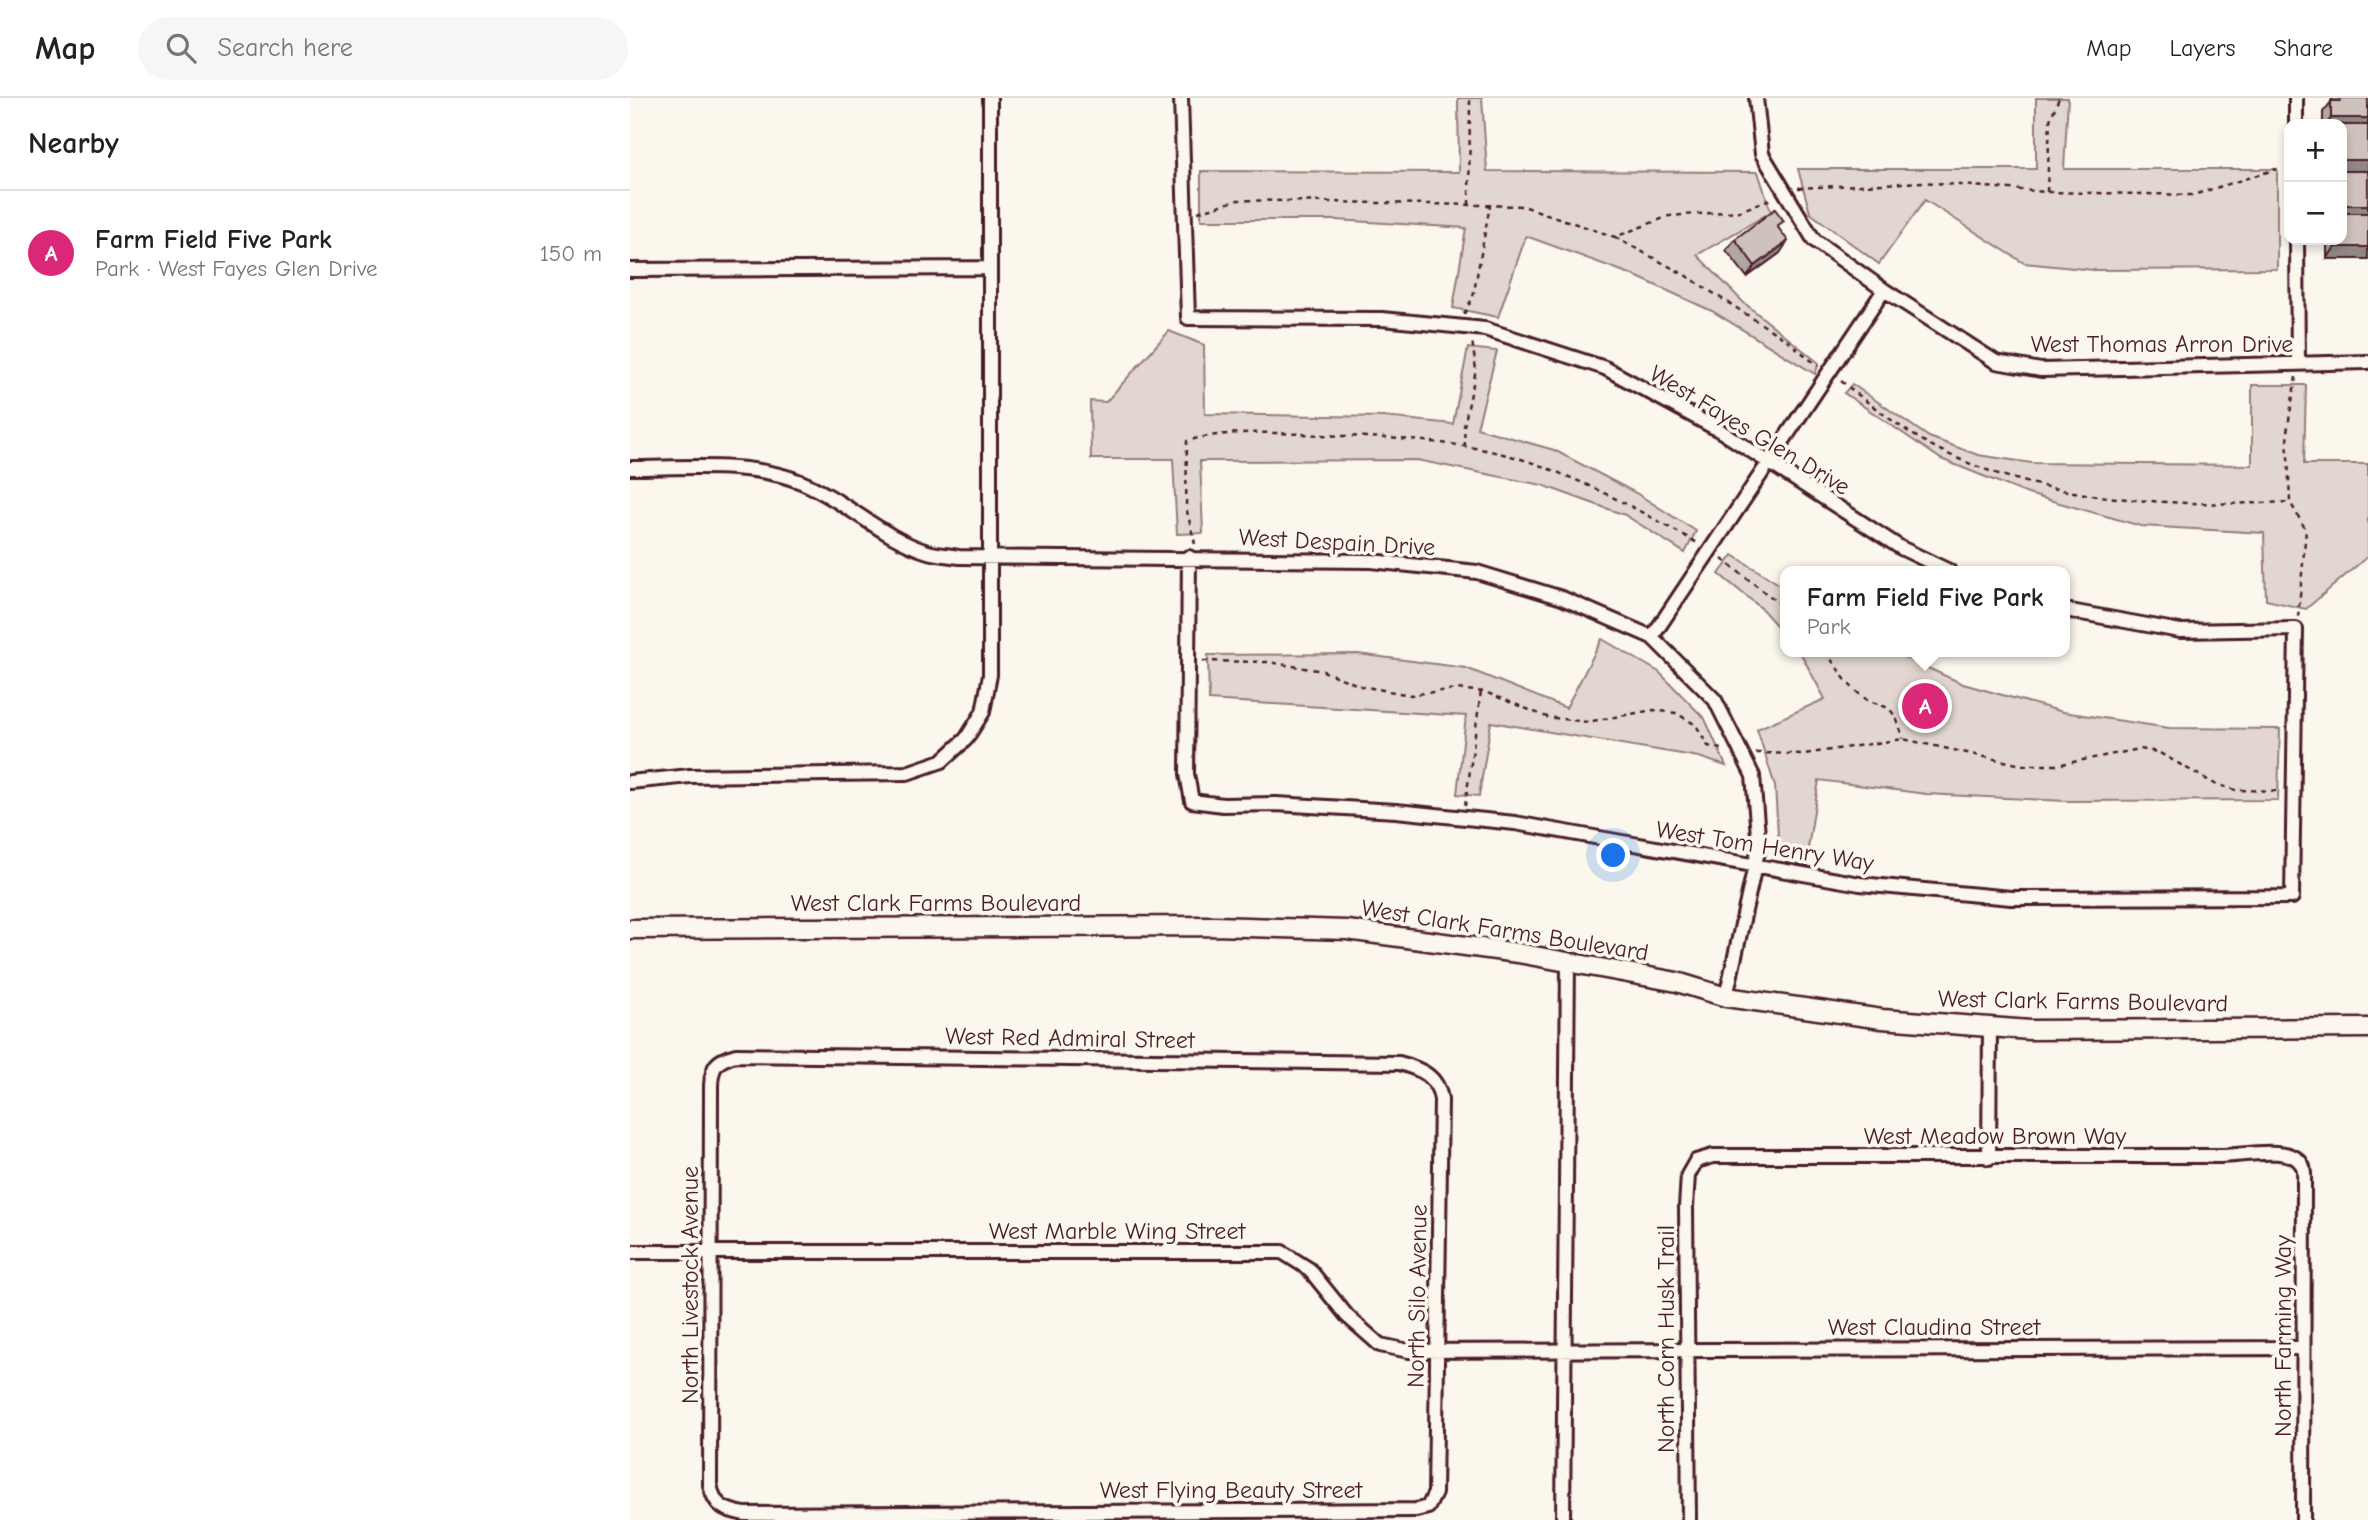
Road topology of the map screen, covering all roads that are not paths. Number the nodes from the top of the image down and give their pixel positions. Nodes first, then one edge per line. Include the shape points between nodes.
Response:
1 (990, 98) edge
2 (1181, 98) edge
3 (1756, 98) edge
4 (2296, 98) edge
5 (2296, 119) edge
6 (2297, 245) edge
7 (989, 268) junction
8 (630, 270) edge
9 (1884, 290) junction
10 (2368, 362) edge
11 (2298, 364) junction
12 (1769, 462) junction
13 (630, 468) edge
14 (989, 557) junction
15 (1194, 557) junction
16 (1939, 566) edge
17 (2070, 611) edge
18 (1652, 637) junction
19 (630, 782) edge
20 (1755, 867) junction
21 (630, 929) edge
22 (1568, 962) junction
23 (1726, 997) junction
24 (1990, 1027) junction
25 (2368, 1028) edge
26 (712, 1069) joint
27 (1430, 1076) joint
28 (2294, 1155) joint
29 (1989, 1158) junction
30 (1696, 1161) joint
31 (630, 1252) edge
32 (712, 1252) junction
33 (2303, 1348) junction
34 (1686, 1350) junction
35 (1437, 1351) junction
36 (1565, 1352) junction
37 (714, 1500) joint
38 (1416, 1510) joint
39 (1563, 1520) edge
40 (1689, 1520) edge
41 (2303, 1520) edge

1 - 7 street
2 - 12 street, West Fayes Glen Drive via 1188,318 1382,319 1485,329 1605,368
3 - 9 street, West Thomas Arron Drive via 1762,154 1815,240
4 - 5 street
6 - 11 street
7 - 8 street
7 - 14 street
9 - 11 street, West Thomas Arron Drive via 1996,362 2041,370
9 - 12 street
10 - 11 street, West Thomas Arron Drive
12 - 16 street, West Fayes Glen Drive via 1901,548
12 - 18 street
13 - 14 street, West Despain Drive via 755,470 799,481 928,552
14 - 15 street, West Despain Drive
14 - 19 street via 990,675 982,712 966,739 942,761 907,773 690,776
15 - 18 street, West Despain Drive via 1371,561 1477,572 1562,598
15 - 20 street, West Tom Henry Way via 1187,774 1192,801 1382,810 1515,824
17 - 20 street, West Tom Henry Way via 2179,631 2296,629 2292,897 2011,898 1860,884
18 - 20 street, West Despain Drive via 1715,700 1753,776 1759,847
20 - 23 street, West Despain Drive
21 - 22 street, West Clark Farms Boulevard via 1213,926 1347,930
22 - 23 street, West Clark Farms Boulevard via 1677,982
22 - 36 street
23 - 24 street, West Clark Farms Boulevard via 1801,1010
24 - 25 street, West Clark Farms Boulevard
24 - 29 street
26 - 27 street, West Red Admiral Street via 720,1059 736,1055 1399,1063
26 - 32 street, North Livestock Avenue
27 - 35 street, North Silo Avenue via 1439,1086 1441,1100
28 - 29 street, West Meadow Brown Way
28 - 33 street, North Farming Way via 2303,1166 2305,1182
29 - 30 street, West Meadow Brown Way via 1713,1156
30 - 34 street, North Corn Husk Trail via 1688,1175
31 - 32 street, West Marble Wing Street
32 - 35 street, West Marble Wing Street via 1282,1252 1308,1269 1347,1316 1380,1345
32 - 37 street, North Livestock Avenue via 710,1485
33 - 34 street, West Claudina Street
33 - 41 street, North Farming Way
34 - 36 street, West Claudina Street
34 - 40 street, North Corn Husk Trail
35 - 36 street, West Marble Wing Street
35 - 38 street, North Silo Avenue via 1436,1493 1428,1507
36 - 39 street
37 - 38 street, West Flying Beauty Street via 724,1510 745,1514

